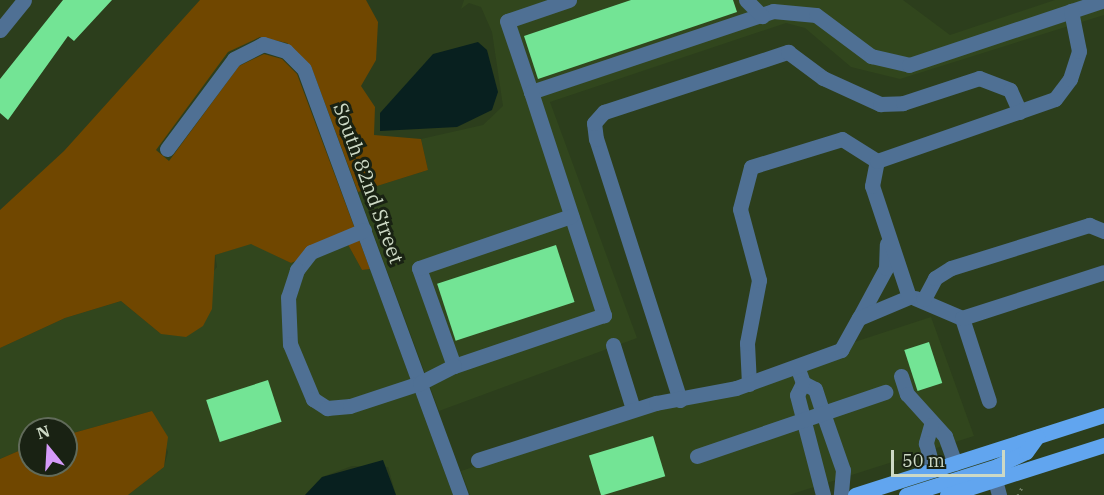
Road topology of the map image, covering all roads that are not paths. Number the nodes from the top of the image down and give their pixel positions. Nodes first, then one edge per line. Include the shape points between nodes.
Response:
1 (24, 0) edge
2 (569, 0) edge
3 (746, 0) edge
4 (1104, 0) edge
5 (1071, 11) junction
6 (762, 16) junction
7 (0, 30) edge
8 (531, 92) junction
9 (1020, 112) junction
10 (167, 149) dead end
11 (877, 161) junction
12 (571, 216) junction
13 (885, 224) junction
14 (364, 230) junction
15 (1104, 231) edge
16 (1104, 272) edge
17 (917, 298) junction
18 (860, 318) junction
19 (962, 318) junction
20 (613, 345) dead end
21 (454, 366) junction
22 (800, 376) junction
23 (901, 376) dead end
24 (420, 383) junction
25 (749, 384) junction
26 (885, 392) dead end
27 (680, 400) junction
28 (989, 401) dead end
29 (633, 409) junction
30 (823, 413) junction
31 (1104, 415) edge
32 (804, 420) junction
33 (931, 425) junction
34 (1037, 437) junction
35 (1104, 445) edge
36 (697, 456) dead end
37 (478, 460) dead end
38 (955, 463) junction
39 (933, 470) junction
40 (995, 480) junction
41 (462, 495) edge
42 (823, 495) edge
43 (841, 495) edge
44 (855, 495) edge
45 (906, 495) edge
46 (946, 495) edge
47 (999, 495) edge

1 - 7 street
2 - 8 street via 507,21
3 - 6 street
4 - 5 street
5 - 6 street via 909,64 871,56 816,15 773,11
5 - 9 street via 1079,51 1070,79 1055,99
6 - 8 street
8 - 12 street
9 - 11 street
9 - 27 street via 1010,90 979,78 903,103 880,104 823,78 788,52 604,112 594,123 596,139
10 - 14 street, South 82nd Street via 234,59 263,44 286,51 304,69
11 - 13 street via 872,186
11 - 25 street via 842,139 751,167 740,209 759,280 747,343
12 - 21 street via 604,315
12 - 21 street via 419,268
13 - 17 street
13 - 18 street via 886,268
14 - 24 street, South 82nd Street
14 - 24 street via 311,252 297,270 288,297 290,344 313,399 327,408 350,406
15 - 17 street via 1089,225 951,268 935,278
16 - 19 street
17 - 18 street
17 - 19 street
18 - 22 street via 841,350
19 - 28 street
20 - 29 street
21 - 24 street
22 - 25 street
22 - 30 street via 815,389
22 - 32 street via 797,395
23 - 33 street via 907,394 925,408
24 - 41 street, South 82nd Street
25 - 27 street
26 - 30 street
27 - 29 street
29 - 37 street
30 - 32 street
30 - 43 street via 843,470
31 - 34 main road
32 - 36 street
32 - 42 street
33 - 38 street via 945,436
33 - 39 street via 926,443
34 - 38 main road
34 - 45 main road via 1026,452 997,466
35 - 40 main road
38 - 39 main road
39 - 44 main road
40 - 46 main road
40 - 47 street

